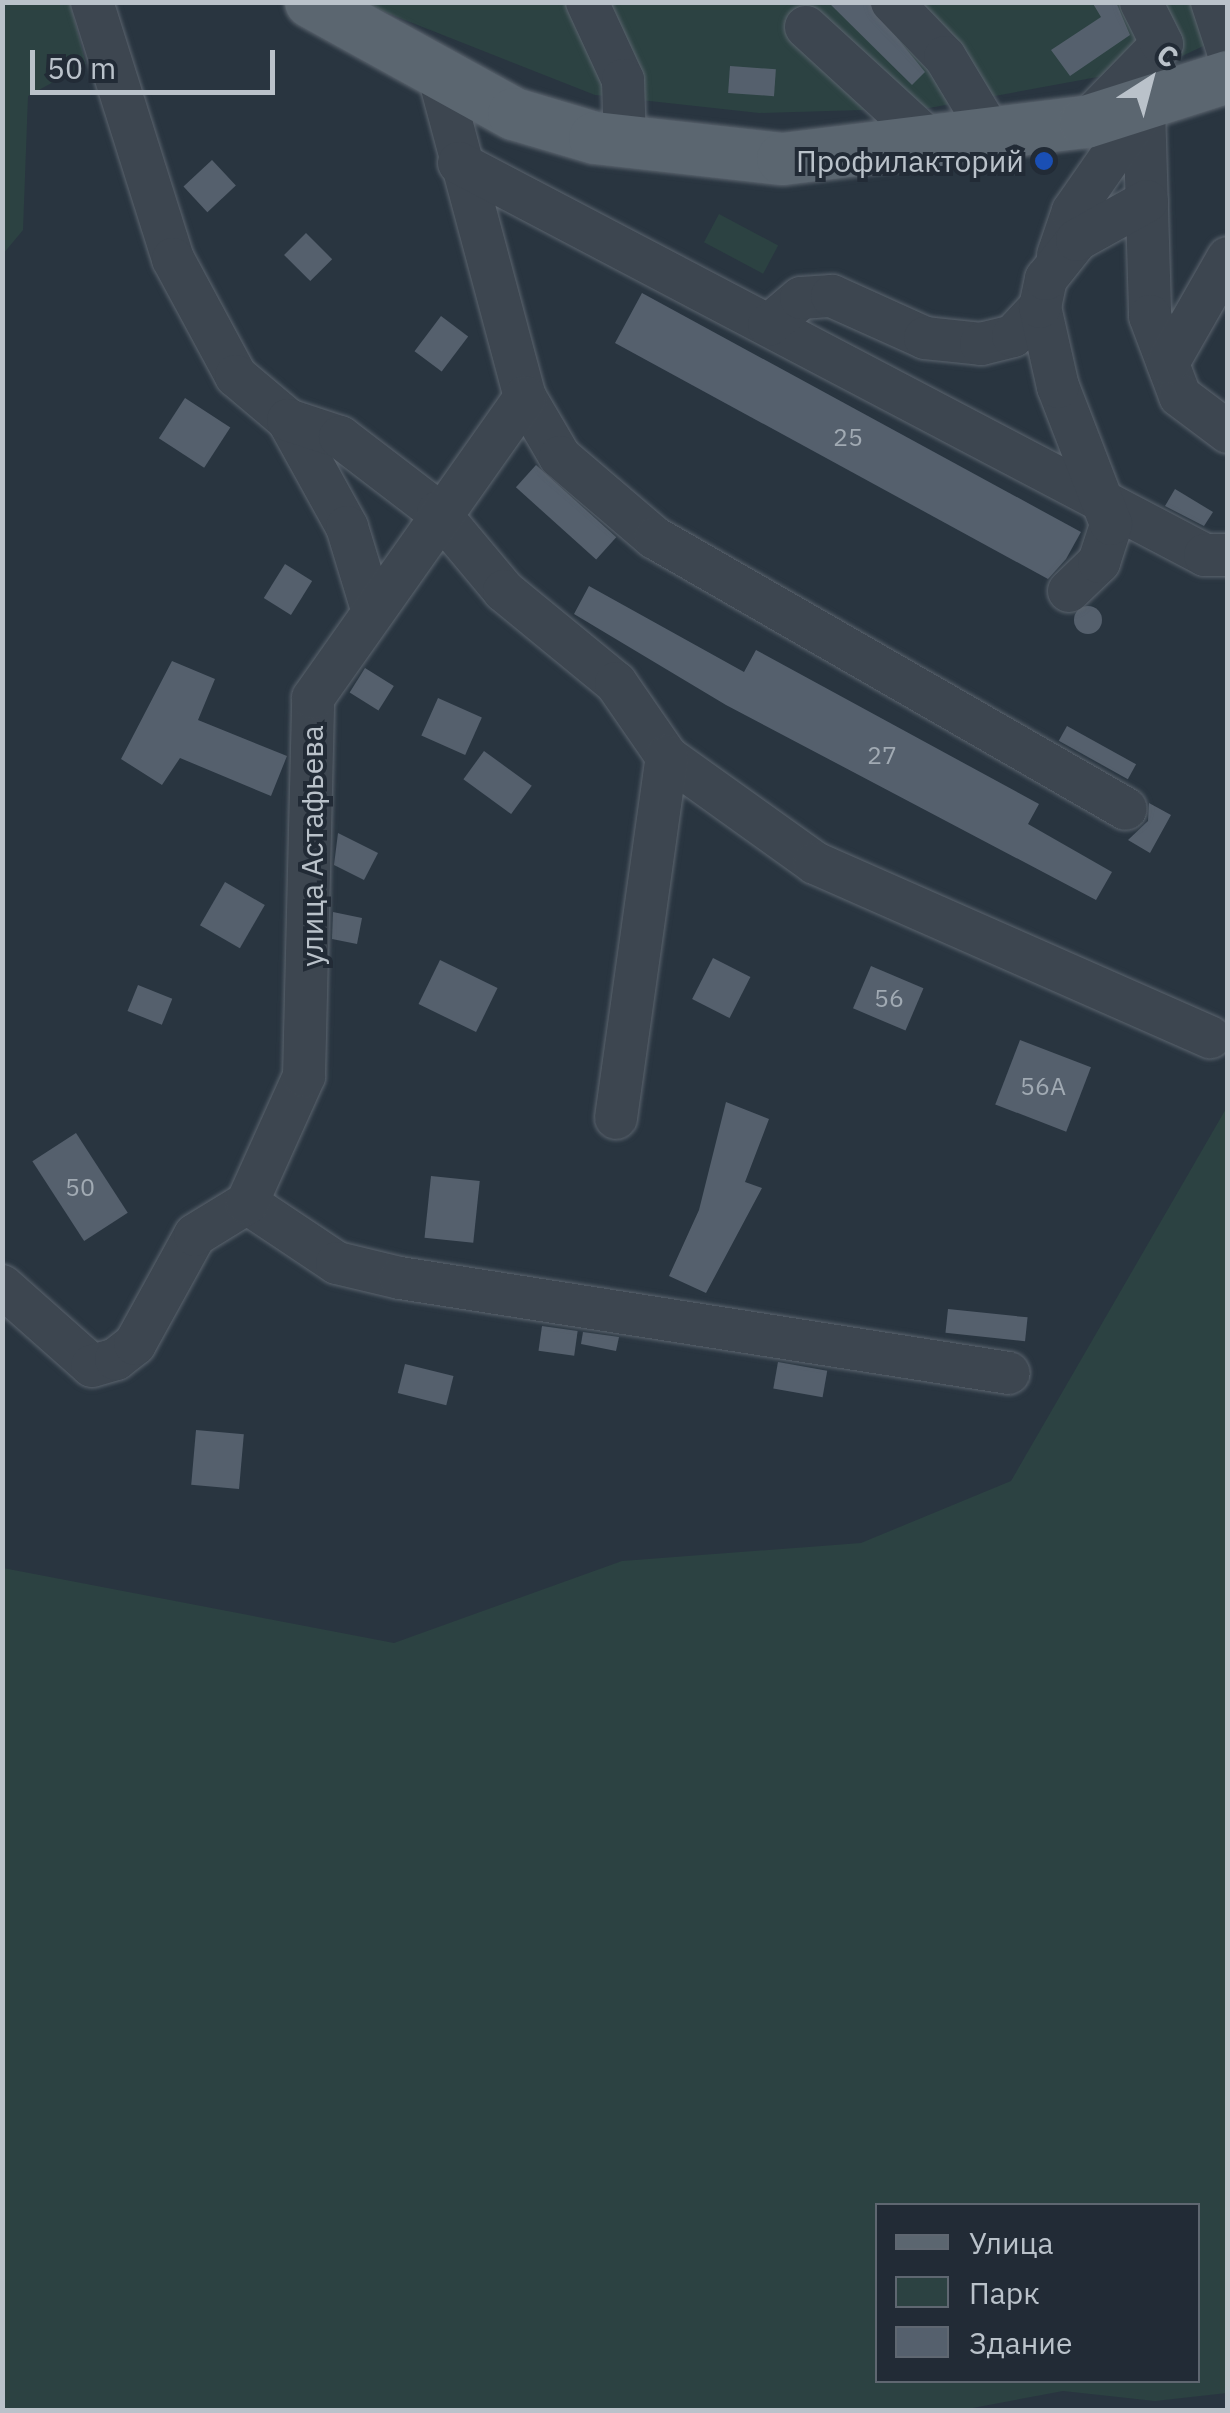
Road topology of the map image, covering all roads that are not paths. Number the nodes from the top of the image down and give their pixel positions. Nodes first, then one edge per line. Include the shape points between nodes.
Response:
1 (92, 2) edge
2 (311, 2) edge
3 (587, 2) edge
4 (892, 2) edge
5 (1141, 2) edge
6 (1212, 2) edge
7 (806, 27) dead end
8 (1228, 52) edge
9 (1228, 77) edge
10 (440, 80) junction
11 (1144, 109) junction
12 (1086, 122) junction
13 (994, 137) junction
14 (625, 142) junction
15 (935, 146) junction
16 (459, 163) junction
17 (1146, 201) junction
18 (1058, 255) junction
19 (1228, 258) edge
20 (1040, 308) junction
21 (768, 325) junction
22 (1168, 362) junction
23 (525, 398) junction
24 (288, 420) junction
25 (1228, 432) edge
26 (1107, 504) junction
27 (438, 512) junction
28 (1228, 555) edge
29 (1069, 591) dead end
30 (370, 606) junction
31 (667, 758) junction
32 (1126, 809) dead end
33 (1210, 1037) dead end
34 (616, 1118) dead end
35 (247, 1203) junction
36 (2, 1286) edge
37 (1009, 1373) dead end

1 - 24 street via 173,259 236,376
2 - 10 main road
3 - 14 street via 623,80
4 - 13 street via 945,58
5 - 12 street via 1162,44
6 - 8 street
7 - 15 street
9 - 11 main road
10 - 14 main road via 514,114
10 - 16 street
11 - 12 main road
11 - 17 street
11 - 18 street via 1073,211
12 - 13 main road
13 - 15 main road
14 - 15 main road via 783,159
16 - 21 street
16 - 23 street
17 - 18 street
17 - 22 street via 1150,316
18 - 20 street
19 - 22 street
20 - 21 street via 1013,336 980,344 925,338 832,296 801,298
20 - 26 street via 1073,437
21 - 26 street
22 - 25 street via 1180,396
23 - 27 street, улица Астафьева
23 - 32 street via 560,458 655,538
24 - 27 street via 340,437
24 - 30 street via 347,526
26 - 28 street via 1205,555
26 - 29 street via 1104,551
27 - 30 street, улица Астафьева
27 - 31 street via 504,591 616,684
30 - 35 street, улица Астафьева via 313,698 306,1058
31 - 33 street via 816,863
31 - 34 street
35 - 36 street via 194,1236 135,1344 116,1359 92,1366
35 - 37 street via 337,1263 400,1278

